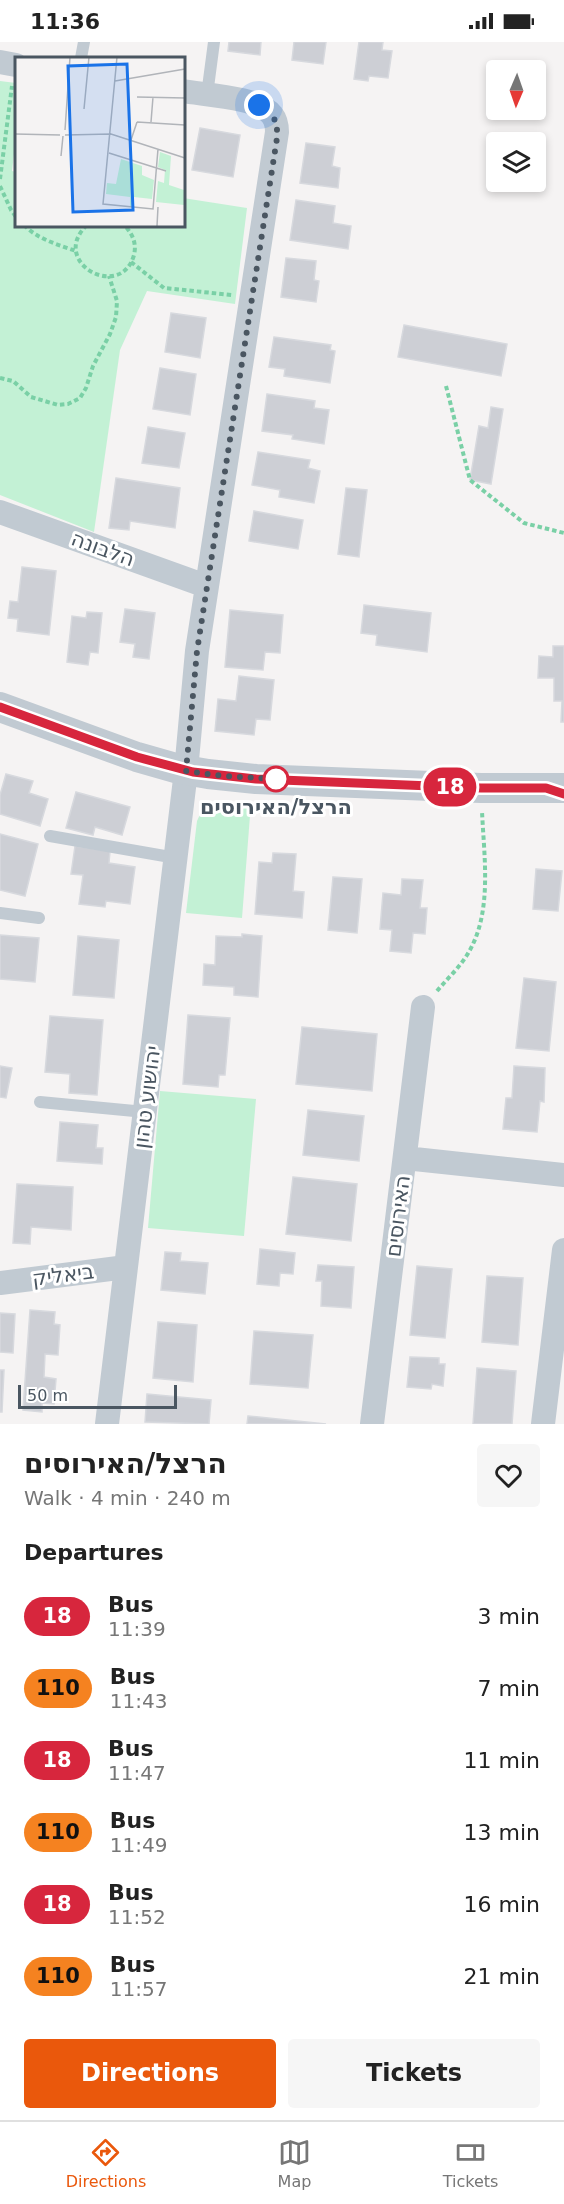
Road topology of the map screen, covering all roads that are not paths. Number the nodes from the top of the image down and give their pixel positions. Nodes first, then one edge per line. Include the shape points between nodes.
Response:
1 (84, 42) edge
2 (214, 42) edge
3 (81, 57) edge
4 (184, 91) edge
5 (207, 95) junction
6 (0, 512) edge
7 (206, 586) junction
8 (0, 707) edge
9 (186, 771) junction
10 (558, 790) edge
11 (50, 836) dead end
12 (176, 858) junction
13 (0, 913) edge
14 (39, 918) dead end
15 (423, 1007) road end
16 (40, 1102) dead end
17 (145, 1112) junction
18 (405, 1158) junction
19 (564, 1175) edge
20 (564, 1250) edge
21 (126, 1267) junction
22 (0, 1283) edge
23 (107, 1424) edge
24 (372, 1424) edge
25 (543, 1424) edge

1 - 3 lane
2 - 5 lane
4 - 5 street
5 - 7 street, יהושוע טהון via 254,103 268,110 276,122 277,138
6 - 7 street, הלבונה
7 - 9 street, יהושוע טהון
8 - 9 street via 130,755
9 - 10 street via 239,778
9 - 12 street, יהושוע טהון
11 - 12 lane
12 - 17 street, יהושוע טהון
13 - 14 lane
15 - 18 street, האירוסים
16 - 17 lane
17 - 21 street, יהושוע טהון
18 - 19 street
18 - 24 street, האירוסים
20 - 25 street
21 - 22 street, ביאליק
21 - 23 street, יהושוע טהון

